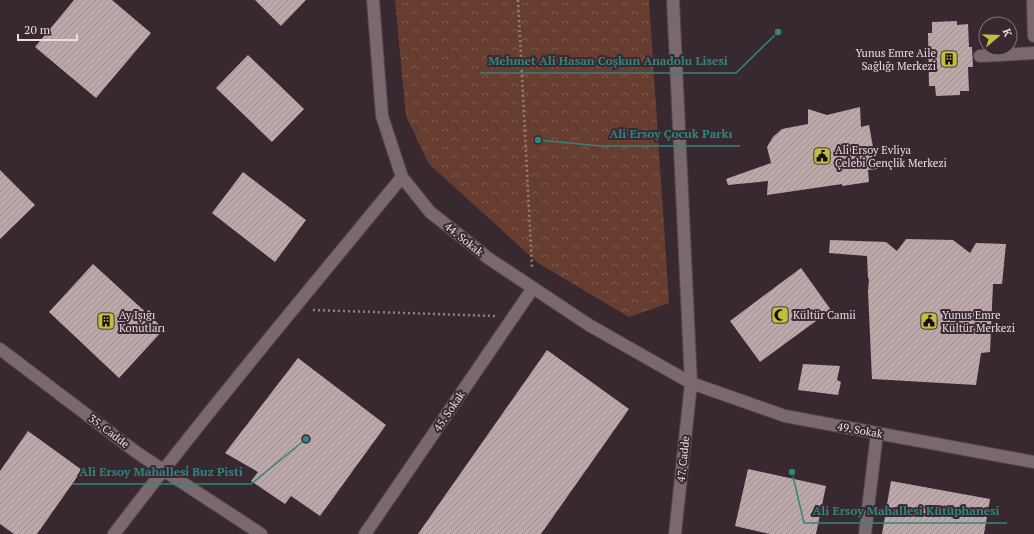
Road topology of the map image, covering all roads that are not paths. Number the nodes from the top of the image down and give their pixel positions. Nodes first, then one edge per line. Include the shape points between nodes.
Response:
1 (373, 0) edge
2 (673, 0) edge
3 (1033, 0) edge
4 (1034, 36) edge
5 (1034, 52) edge
6 (1018, 53) edge
7 (402, 178) junction
8 (533, 288) junction
9 (0, 349) edge
10 (691, 383) junction
11 (877, 433) junction
12 (1034, 462) edge
13 (163, 470) junction
14 (114, 534) edge
15 (261, 534) edge
16 (365, 534) edge
17 (675, 534) edge
18 (865, 534) edge

1 - 7 street, 44. Sokak via 382,116
2 - 10 street, 47. Cadde
3 - 4 street
5 - 6 street
7 - 8 street, 44. Sokak via 430,212 488,258
7 - 13 street
8 - 10 street, 44. Sokak via 589,325
8 - 16 street, 45. Sokak
9 - 13 street, 35. Cadde
10 - 11 street, 49. Sokak via 785,416
10 - 17 street, 47. Cadde
11 - 12 street, 49. Sokak
11 - 18 street
13 - 14 street
13 - 15 street, 35. Cadde

